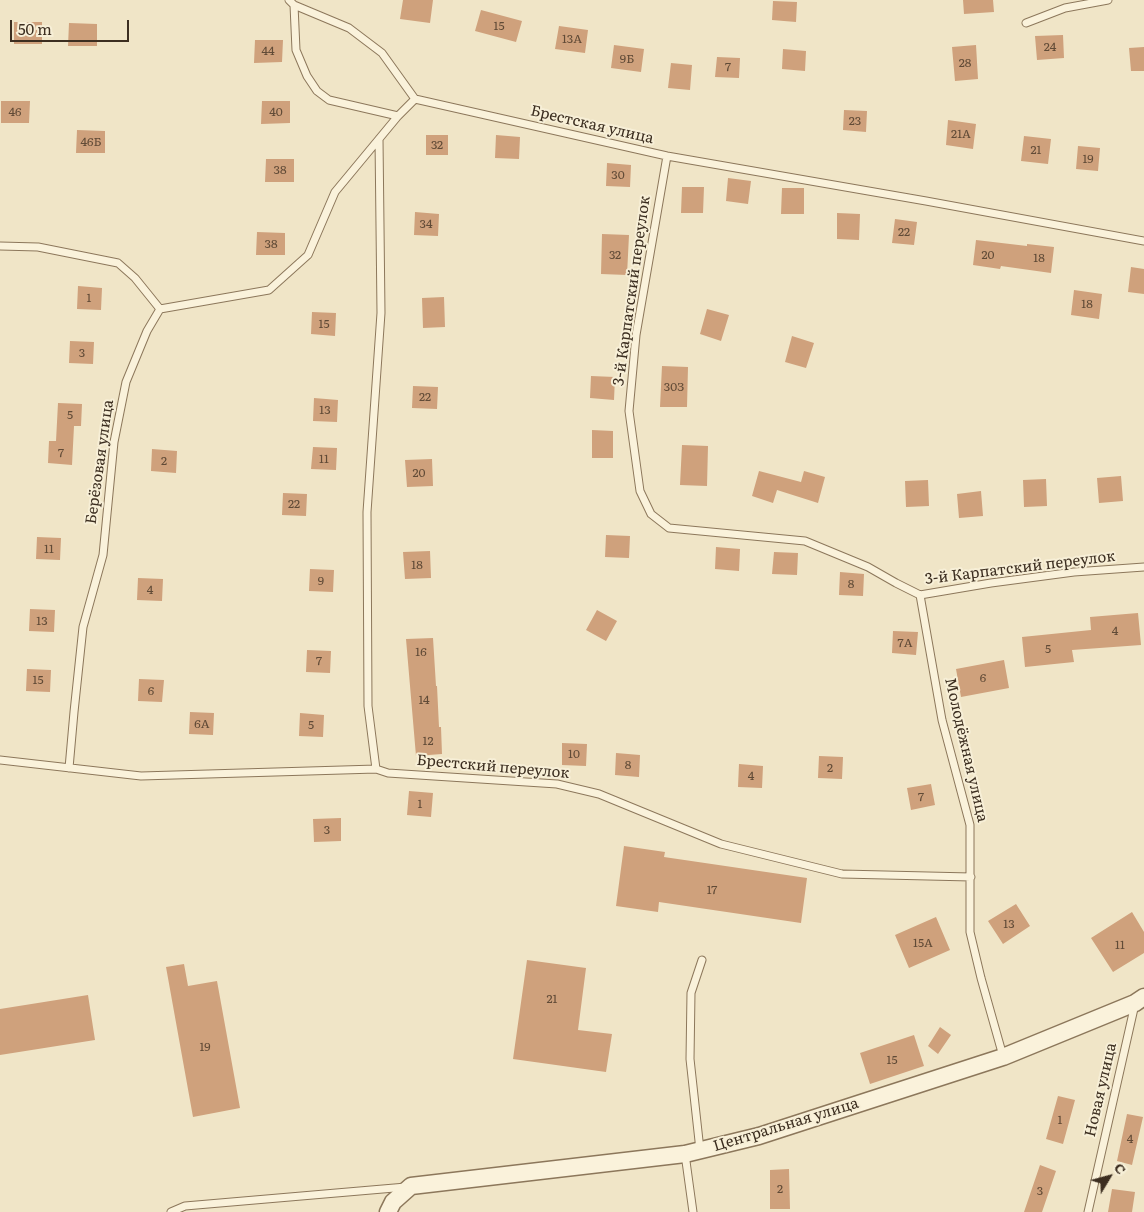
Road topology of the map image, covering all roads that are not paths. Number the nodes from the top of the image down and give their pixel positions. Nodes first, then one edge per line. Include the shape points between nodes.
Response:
1 (1108, 0) edge
2 (292, 2) edge
3 (1026, 23) dead end
4 (415, 99) junction
5 (398, 116) junction
6 (379, 139) junction
7 (667, 156) junction
8 (1144, 241) edge
9 (0, 246) edge
10 (160, 308) junction
11 (1144, 567) edge
12 (920, 595) junction
13 (0, 760) edge
14 (69, 768) junction
15 (376, 769) junction
16 (971, 877) junction
17 (702, 960) dead end
18 (1139, 1000) edge
19 (1003, 1057) junction
20 (693, 1152) junction
21 (411, 1186) junction
22 (171, 1212) edge
23 (388, 1212) edge
24 (693, 1212) edge
25 (1088, 1212) edge

1 - 3 lane via 1065,8
2 - 4 lane via 349,28 382,53
2 - 5 lane via 296,50 306,76 317,91 329,100
4 - 5 lane
4 - 7 lane, Брестская улица
5 - 6 lane
6 - 10 lane via 335,192 308,256 269,290
6 - 15 lane via 381,313 367,512 368,706
7 - 8 lane, Брестская улица
7 - 12 lane, 3-й Карпатский переулок via 636,335 629,411 640,491 651,514 670,528 805,541 868,567
9 - 10 lane via 38,247 118,262
10 - 14 lane, Берёзовая улица via 147,331 122,399 114,442 103,555 83,627
11 - 12 lane, 3-й Карпатский переулок via 1074,572
12 - 16 lane, Молодёжная улица via 942,720 970,825
13 - 14 lane, Брестский переулок
14 - 15 lane, Брестский переулок via 141,776
15 - 16 lane, Брестский переулок via 388,773 557,784 599,794 721,844 842,874
16 - 19 lane, Молодёжная улица via 970,932
17 - 20 lane via 691,993
18 - 19 street, Центральная улица
18 - 25 lane, Новая улица
19 - 20 street, Центральная улица via 759,1136
20 - 21 street, Центральная улица
20 - 24 lane
21 - 22 lane via 185,1206
21 - 23 street

